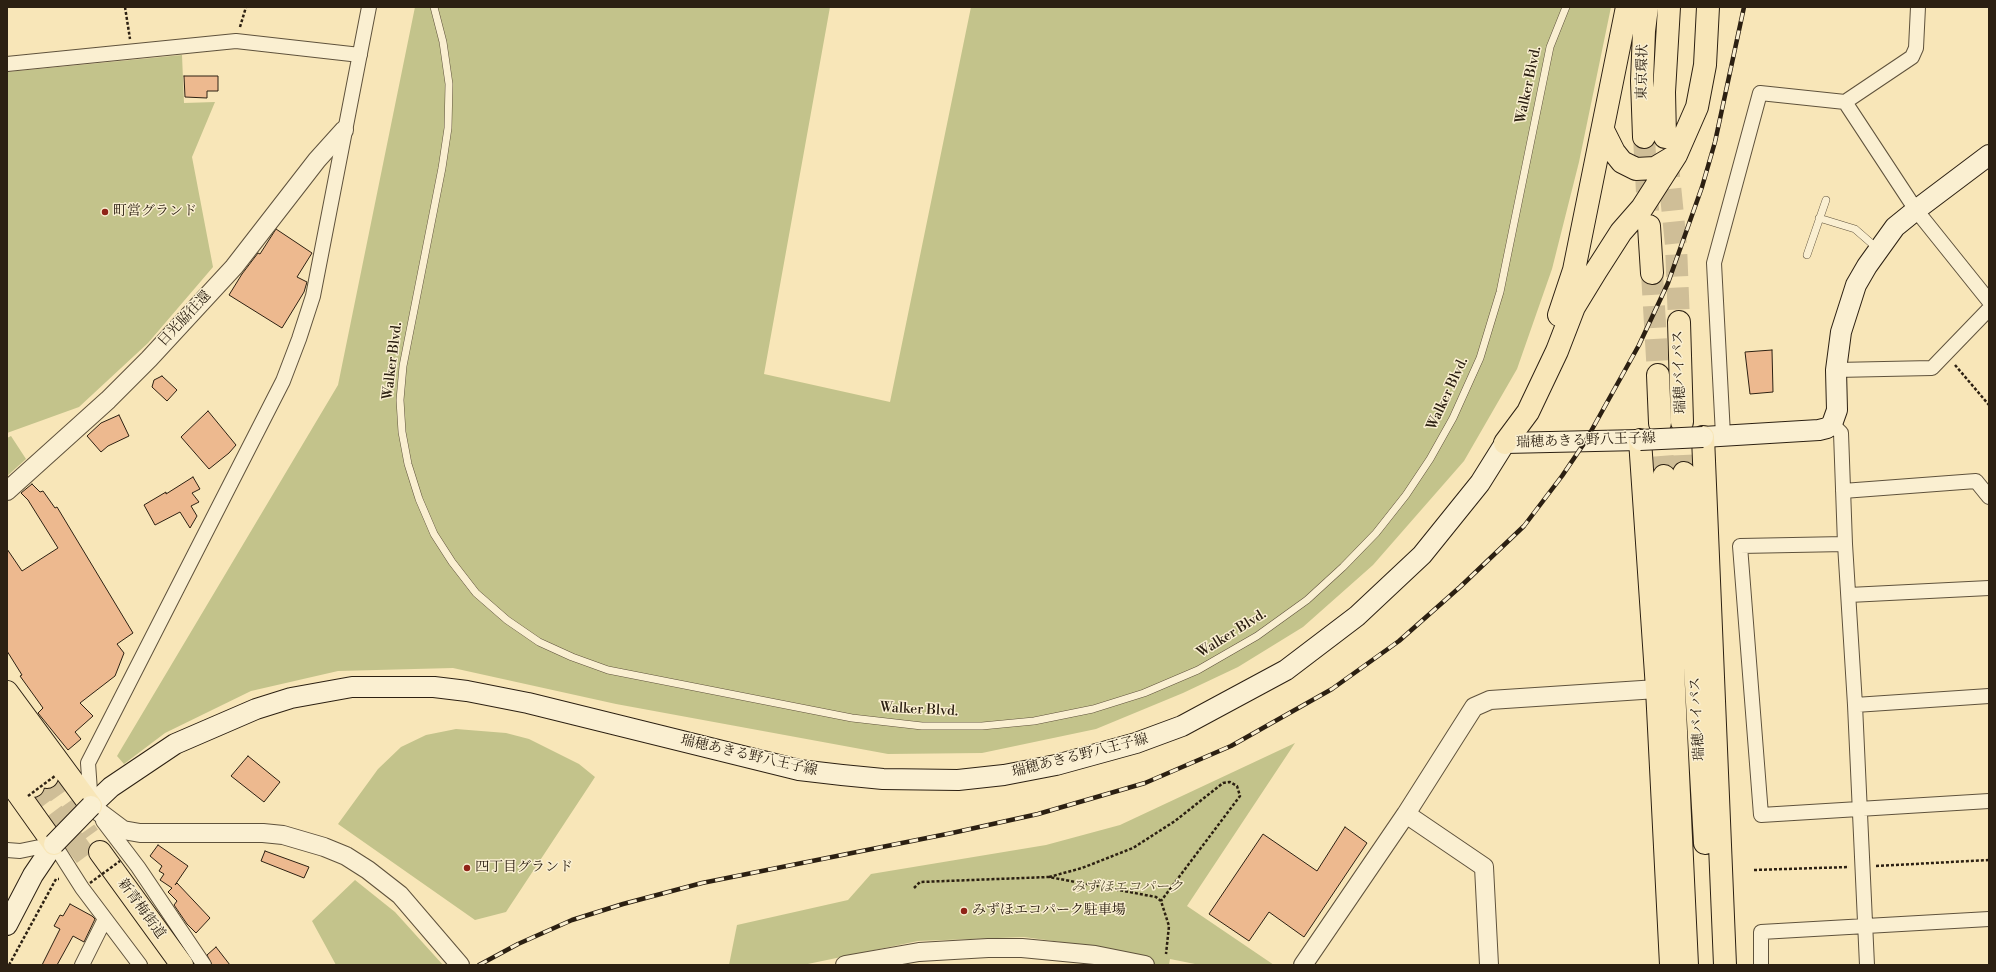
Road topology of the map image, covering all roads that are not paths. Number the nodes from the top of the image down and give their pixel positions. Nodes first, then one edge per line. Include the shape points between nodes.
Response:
1 (369, 7) edge
2 (434, 7) edge
3 (1566, 7) edge
4 (1627, 7) edge
5 (1648, 7) edge
6 (1669, 7) edge
7 (1708, 7) edge
8 (1918, 7) edge
9 (360, 55) junction
10 (7, 64) edge
11 (1845, 102) junction
12 (344, 130) junction
13 (1603, 130) junction
14 (1644, 137) tunnel mouth
15 (1671, 146) junction
16 (1989, 155) edge
17 (1826, 200) dead end
18 (1916, 210) junction
19 (1819, 218) junction
20 (1649, 226) tunnel mouth
21 (1878, 249) junction
22 (1807, 255) dead end
23 (1652, 273) tunnel mouth
24 (1989, 301) edge
25 (1989, 309) edge
26 (1678, 322) tunnel mouth
27 (1836, 370) junction
28 (1658, 375) tunnel mouth
29 (1682, 422) tunnel mouth
30 (1660, 423) tunnel mouth
31 (1832, 424) junction
32 (1713, 436) junction
33 (1640, 440) junction
34 (1505, 444) junction
35 (7, 490) edge
36 (1843, 491) junction
37 (1989, 496) edge
38 (1845, 544) junction
39 (1989, 588) edge
40 (1849, 595) junction
41 (1657, 689) junction
42 (7, 692) edge
43 (1989, 696) edge
44 (1855, 705) junction
45 (7, 721) edge
46 (7, 749) edge
47 (7, 778) edge
48 (1989, 801) edge
49 (91, 806) junction
50 (1861, 808) junction
51 (1406, 814) junction
52 (54, 844) junction
53 (7, 850) edge
54 (105, 919) junction
55 (1989, 919) edge
56 (7, 925) edge
57 (1866, 927) junction
58 (82, 965) edge
59 (140, 965) edge
60 (165, 965) edge
61 (182, 965) edge
62 (204, 965) edge
63 (460, 965) edge
64 (845, 965) edge
65 (1145, 965) edge
66 (1303, 965) edge
67 (1489, 965) edge
68 (1671, 965) edge
69 (1687, 965) edge
70 (1712, 965) edge
71 (1725, 965) edge
72 (1761, 965) edge
73 (1868, 965) edge

1 - 9 street
2 - 3 lane, Walker Blvd. via 444,42 449,84 448,128 403,366 400,400 408,464 419,499 434,534 452,562 476,593 507,620 540,642 608,670 852,718 922,726 982,726 1034,721 1078,712 1144,692 1198,670 1257,636 1307,600 1376,533 1430,459 1453,418 1480,358 1500,292 1550,46
4 - 13 main road
5 - 14 main road, 東京環状 via 1643,52
6 - 15 main road, 東京環状 via 1664,92
7 - 15 main road via 1706,65 1697,107
8 - 11 street via 1916,48 1912,57
9 - 10 street via 236,41
9 - 12 street
11 - 18 street
11 - 32 street via 1760,93 1714,263
12 - 35 street, 日光脇往還 via 317,160 234,267 149,358 108,400
12 - 49 street via 313,296 299,340 283,381 88,762
13 - 15 main road via 1622,162 1636,169 1655,168
13 - 34 main road via 1574,270 1538,370 1515,415
15 - 34 main road via 1642,208 1621,232 1574,307 1528,412
16 - 18 main road
17 - 19 lane
18 - 21 main road via 1896,227
18 - 24 street
19 - 21 lane via 1855,229
19 - 22 lane
20 - 23 main road
21 - 27 main road via 1856,285 1846,311
25 - 27 street via 1932,368
26 - 29 main road, 瑞穂バイパス
27 - 31 main road via 1837,410
28 - 30 main road, 瑞穂バイパス
31 - 32 main road, 瑞穂あきる野八王子線 via 1819,430
31 - 36 street via 1841,433
32 - 33 main road, 瑞穂あきる野八王子線, bridge
32 - 71 main road
33 - 34 main road, 瑞穂あきる野八王子線
33 - 41 main road
34 - 49 main road, 瑞穂あきる野八王子線 via 1480,483 1422,555 1357,616 1286,670 1182,726 1136,743 1056,765 1004,775 958,780 883,779 842,775 799,770 474,692 434,687 352,687 291,698 256,709 176,744 111,787
36 - 37 street via 1976,481
36 - 38 street
38 - 40 street
38 - 50 street via 1740,546 1761,815
39 - 40 street
40 - 44 street
41 - 51 street via 1490,700 1482,703 1474,707
41 - 68 main road
42 - 49 main road
43 - 44 street
44 - 50 street
45 - 46 main road via 41,784
47 - 52 main road
48 - 50 street
49 - 52 main road, 瑞穂あきる野八王子線, bridge
49 - 62 street via 138,867
49 - 63 street via 123,830 140,833 263,833 301,840 346,856 400,895
50 - 57 street
51 - 66 street
51 - 67 street via 1484,866
52 - 53 street
52 - 54 street
52 - 56 main road, 瑞穂あきる野八王子線 via 33,876
54 - 58 street
54 - 59 street
55 - 57 street
57 - 72 street via 1761,932
57 - 73 street
60 - 61 main road, 新青梅街道 via 94,857
64 - 65 street via 918,952 988,948 1072,953
69 - 70 main road, 瑞穂バイパス via 1674,474

